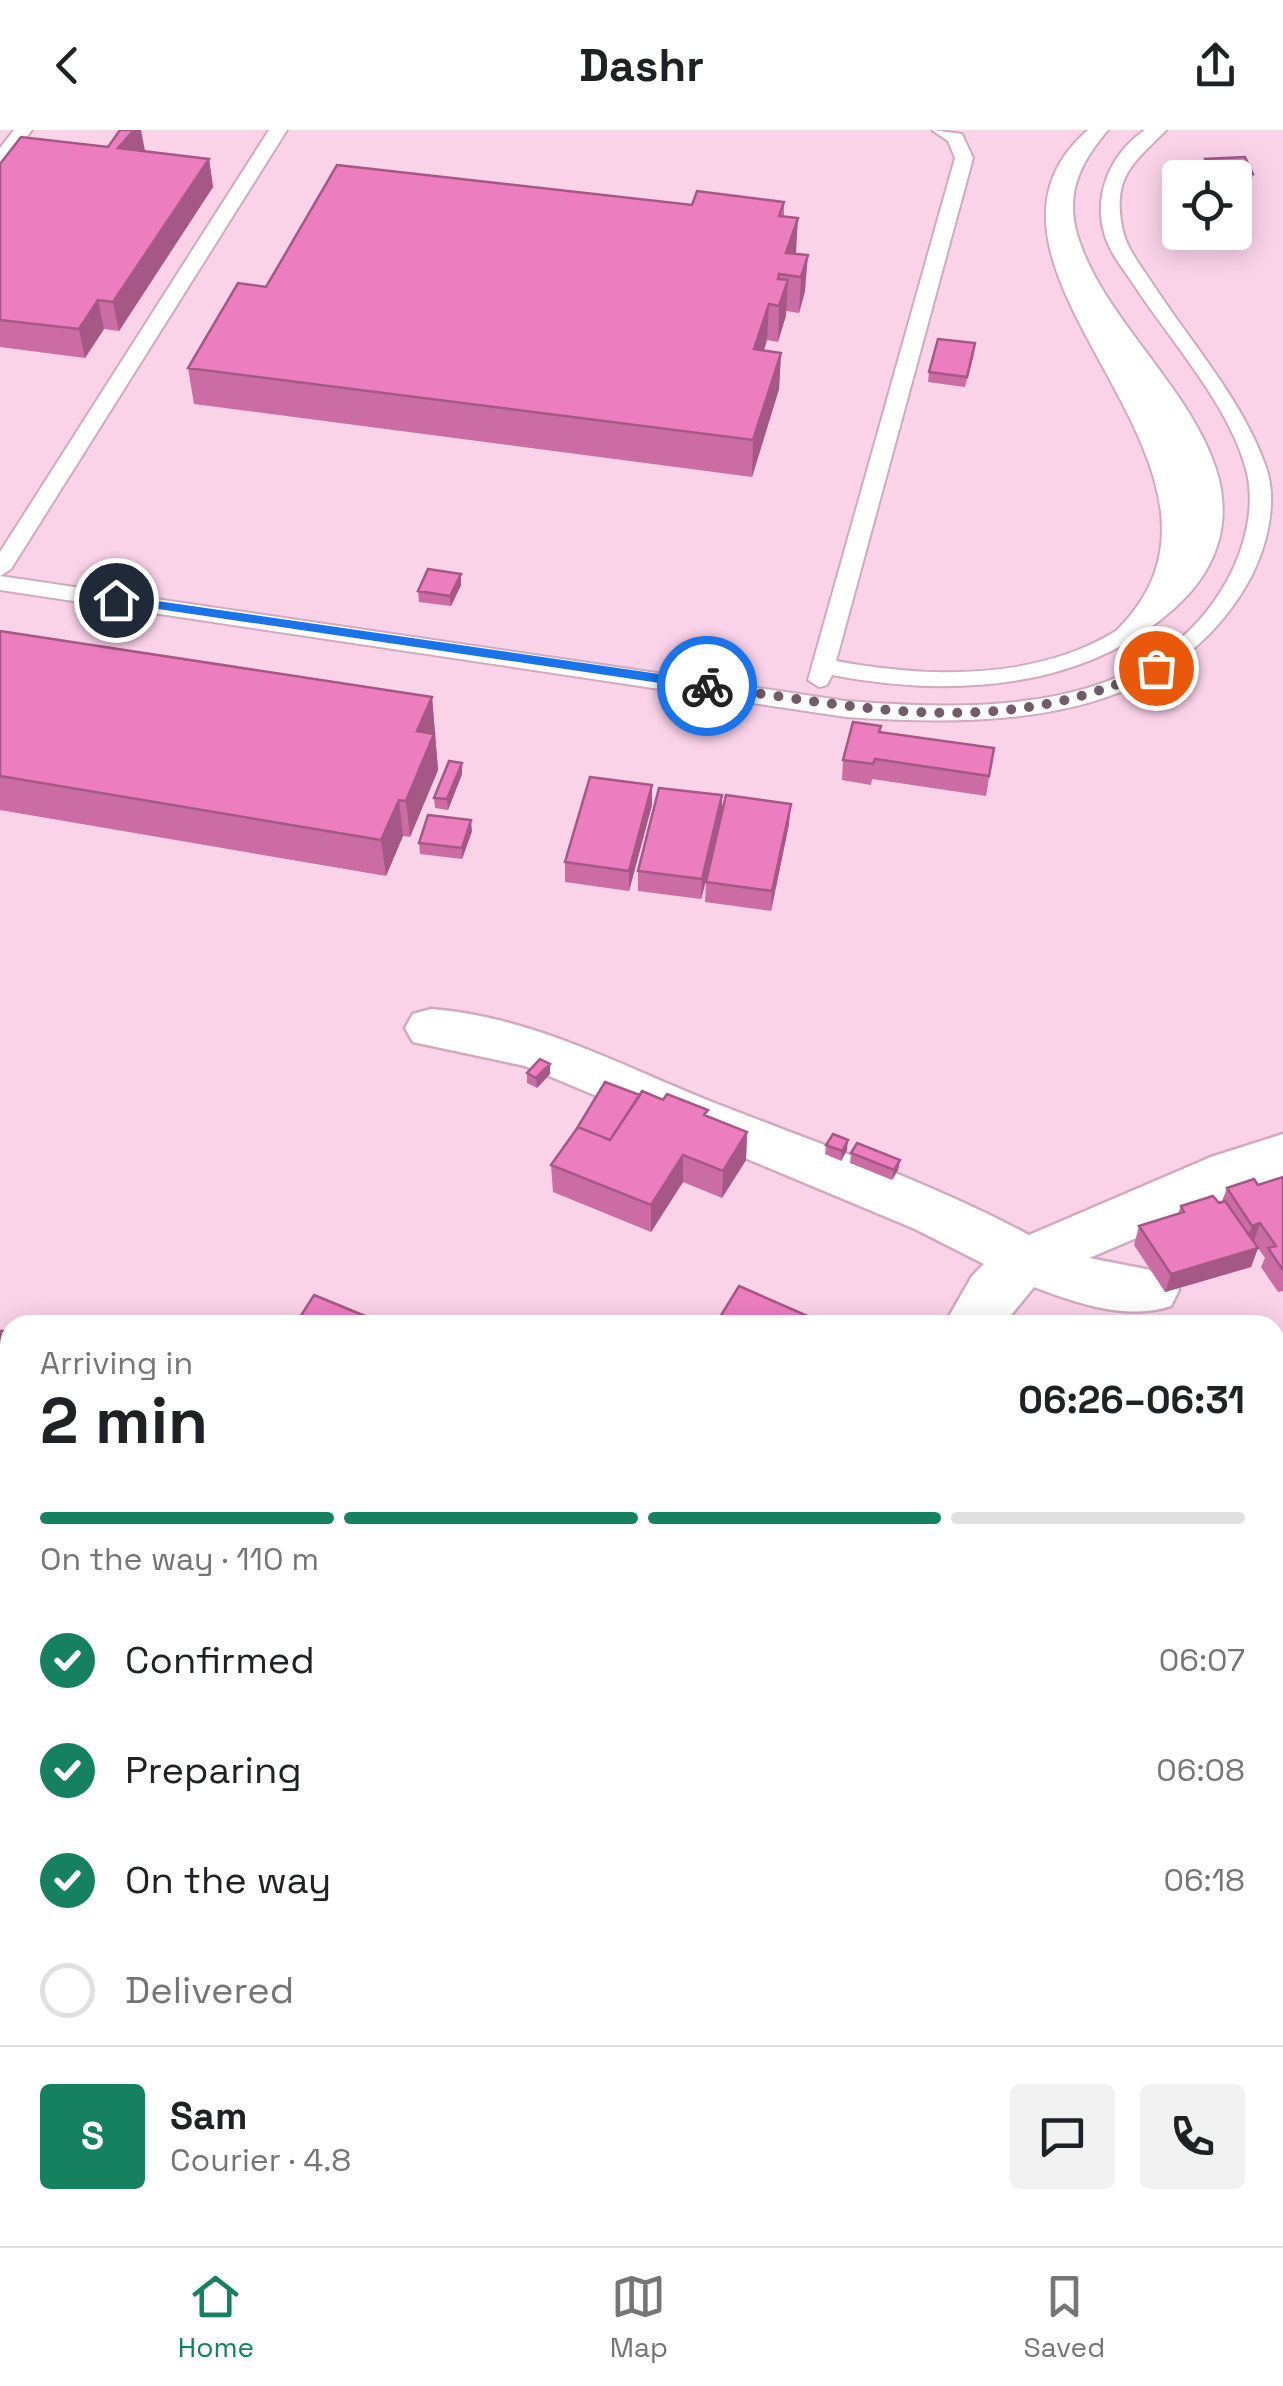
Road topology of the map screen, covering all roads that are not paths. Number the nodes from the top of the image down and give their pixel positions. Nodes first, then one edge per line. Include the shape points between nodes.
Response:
1 (23, 130) edge
2 (278, 130) edge
3 (942, 130) edge
4 (1099, 130) edge
5 (1158, 130) edge
6 (0, 160) edge
7 (0, 570) edge
8 (0, 583) edge
9 (823, 666) junction
10 (813, 701) junction
11 (431, 1028) dead end
12 (1283, 1155) edge
13 (1024, 1262) junction
14 (1151, 1290) dead end
15 (978, 1315) edge

1 - 6 lane
2 - 7 lane
3 - 9 lane via 956,138 964,158
4 - 9 lane via 1065,183 1069,238 1207,473 1214,520 1198,568 1146,622 1060,664 930,678
5 - 10 lane via 1128,149 1110,188 1114,236 1257,471 1266,526 1249,584 1190,646 1090,696 1046,707 933,715
8 - 10 lane
9 - 10 lane
11 - 13 street via 479,1030 526,1043 976,1231
12 - 13 street
13 - 14 street via 1098,1287
13 - 15 street

